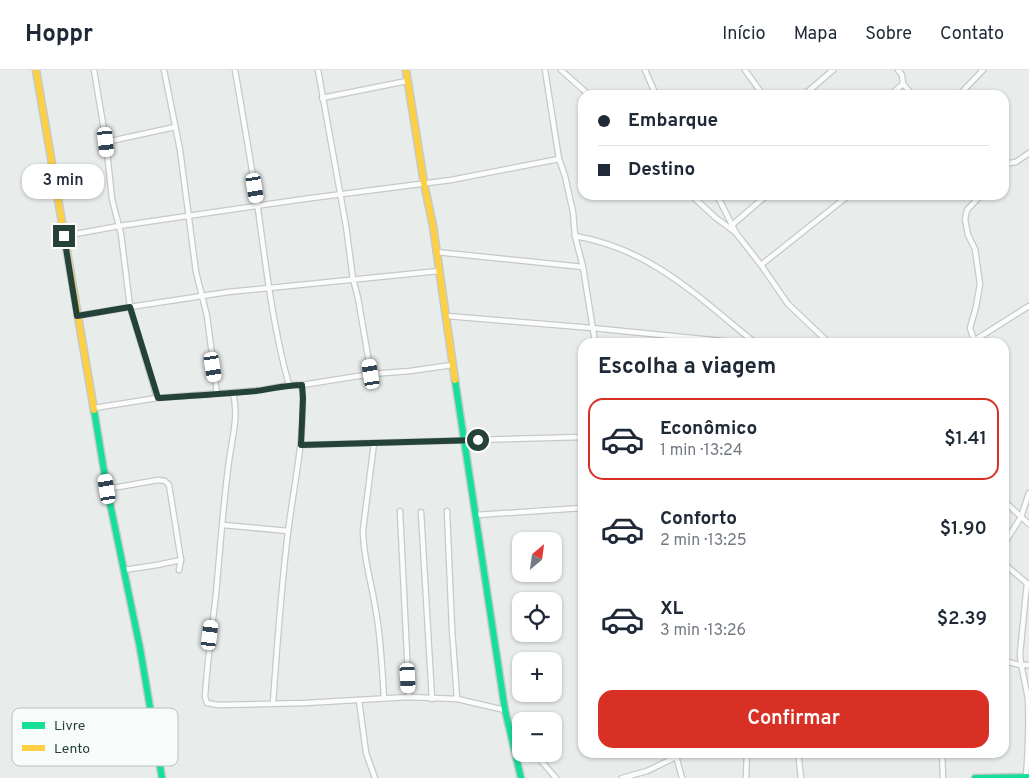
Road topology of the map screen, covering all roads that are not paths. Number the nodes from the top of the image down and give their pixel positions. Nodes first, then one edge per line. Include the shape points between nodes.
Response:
1 (36, 70) edge
2 (94, 70) edge
3 (164, 70) edge
4 (235, 70) edge
5 (318, 70) edge
6 (406, 70) edge
7 (545, 70) edge
8 (561, 70) edge
9 (645, 70) edge
10 (745, 70) edge
11 (833, 70) edge
12 (898, 70) edge
13 (906, 70) edge
14 (983, 70) edge
15 (902, 75) junction
16 (407, 81) junction
17 (903, 84) junction
18 (583, 90) edge
19 (654, 90) edge
20 (759, 90) edge
21 (810, 90) edge
22 (896, 90) edge
23 (908, 90) edge
24 (964, 90) edge
25 (322, 98) junction
26 (175, 127) junction
27 (106, 142) junction
28 (1029, 153) edge
29 (559, 159) junction
30 (1009, 163) edge
31 (424, 184) junction
32 (340, 193) junction
33 (696, 200) edge
34 (720, 200) edge
35 (761, 200) edge
36 (843, 200) edge
37 (976, 200) edge
38 (258, 206) junction
39 (189, 216) junction
40 (732, 225) junction
41 (119, 226) junction
42 (736, 232) junction
43 (64, 236) junction
44 (575, 236) junction
45 (436, 252) junction
46 (761, 265) junction
47 (583, 267) junction
48 (438, 271) junction
49 (353, 279) junction
50 (270, 288) junction
51 (201, 297) junction
52 (1029, 306) edge
53 (130, 307) junction
54 (77, 316) junction
55 (447, 316) junction
56 (592, 328) junction
57 (594, 338) edge
58 (681, 338) edge
59 (749, 338) edge
60 (824, 338) edge
61 (972, 338) edge
62 (978, 338) edge
63 (452, 365) junction
64 (371, 374) junction
65 (289, 385) junction
66 (302, 385) junction
67 (233, 393) junction
68 (217, 394) junction
69 (158, 398) junction
70 (94, 408) junction
71 (578, 437) edge
72 (463, 440) junction
73 (374, 443) junction
74 (301, 445) junction
75 (107, 489) junction
76 (1029, 493) edge
77 (1009, 506) edge
78 (578, 508) edge
79 (400, 511) dead end
80 (447, 511) dead end
81 (421, 512) dead end
82 (476, 515) junction
83 (1021, 518) junction
84 (1029, 524) edge
85 (223, 526) junction
86 (288, 532) junction
87 (1009, 536) edge
88 (181, 560) junction
89 (1009, 568) edge
90 (124, 570) junction
91 (179, 570) dead end
92 (1028, 584) edge
93 (1009, 662) edge
94 (1020, 665) junction
95 (1029, 665) edge
96 (409, 697) junction
97 (384, 698) junction
98 (432, 699) junction
99 (359, 700) junction
100 (457, 700) junction
101 (273, 703) junction
102 (150, 708) edge
103 (505, 710) junction
104 (511, 735) joint
105 (671, 758) edge
106 (677, 758) edge
107 (747, 758) edge
108 (799, 758) edge
109 (942, 758) edge
110 (542, 762) edge
111 (1027, 777) edge
112 (375, 778) edge
113 (520, 778) edge
114 (556, 778) edge
115 (622, 778) edge
116 (682, 778) edge
117 (746, 778) edge
118 (801, 778) edge
119 (943, 778) edge
120 (975, 778) edge

1 - 43 street
2 - 27 street
3 - 26 street
4 - 38 street
5 - 25 street
6 - 16 street
7 - 29 street
8 - 18 street
9 - 19 street
10 - 20 street
11 - 21 street
12 - 15 street
13 - 15 street
14 - 24 street
15 - 17 street
16 - 25 street
16 - 31 street
17 - 22 street
17 - 23 street
25 - 32 street
26 - 27 street
26 - 39 street
27 - 41 street via 112,199
28 - 30 street
29 - 31 street
29 - 44 street via 573,212
31 - 32 street
31 - 45 street
32 - 38 street
32 - 49 street
33 - 42 street
34 - 40 street
35 - 40 street
36 - 46 street
37 - 61 street via 967,210 965,219 975,249 980,284 970,328
38 - 39 street
38 - 50 street
39 - 41 street
39 - 51 street
40 - 42 street
41 - 43 street
41 - 53 street
42 - 46 street
43 - 54 street
44 - 47 street
44 - 59 street via 615,247 670,274
45 - 47 street
45 - 48 street
46 - 60 street via 788,304
47 - 56 street
48 - 49 street
48 - 55 street
49 - 50 street
49 - 64 street
50 - 51 street
50 - 65 street
51 - 53 street
51 - 68 street
52 - 62 street
53 - 54 street
53 - 69 street
54 - 70 street
55 - 56 street
55 - 63 street
56 - 57 street
56 - 58 street
63 - 64 street
63 - 72 street
64 - 66 street
65 - 66 street
65 - 67 street
66 - 74 street
67 - 68 street
67 - 85 street via 235,424
68 - 69 street
69 - 70 street
70 - 75 street
71 - 72 street
72 - 73 street
72 - 82 street
73 - 74 street
73 - 97 street via 363,542 380,637
74 - 86 street
75 - 88 street via 165,481 169,486
75 - 90 street
76 - 83 street
77 - 83 street
78 - 82 street
79 - 96 street
80 - 100 street
81 - 98 street
82 - 103 street
83 - 84 street
83 - 87 street
85 - 86 street
85 - 101 street via 205,701 211,705
86 - 101 street
88 - 90 street
88 - 91 street
89 - 92 street
90 - 102 street
92 - 94 street
93 - 94 street
94 - 95 street
94 - 111 street via 1028,699
96 - 97 street
96 - 98 street
97 - 99 street
98 - 100 street
99 - 101 street
99 - 112 street via 366,753
100 - 103 street
103 - 104 street
104 - 113 street
105 - 115 street via 647,771
106 - 116 street
107 - 117 street
108 - 118 street
109 - 119 street
110 - 114 street
111 - 120 street

